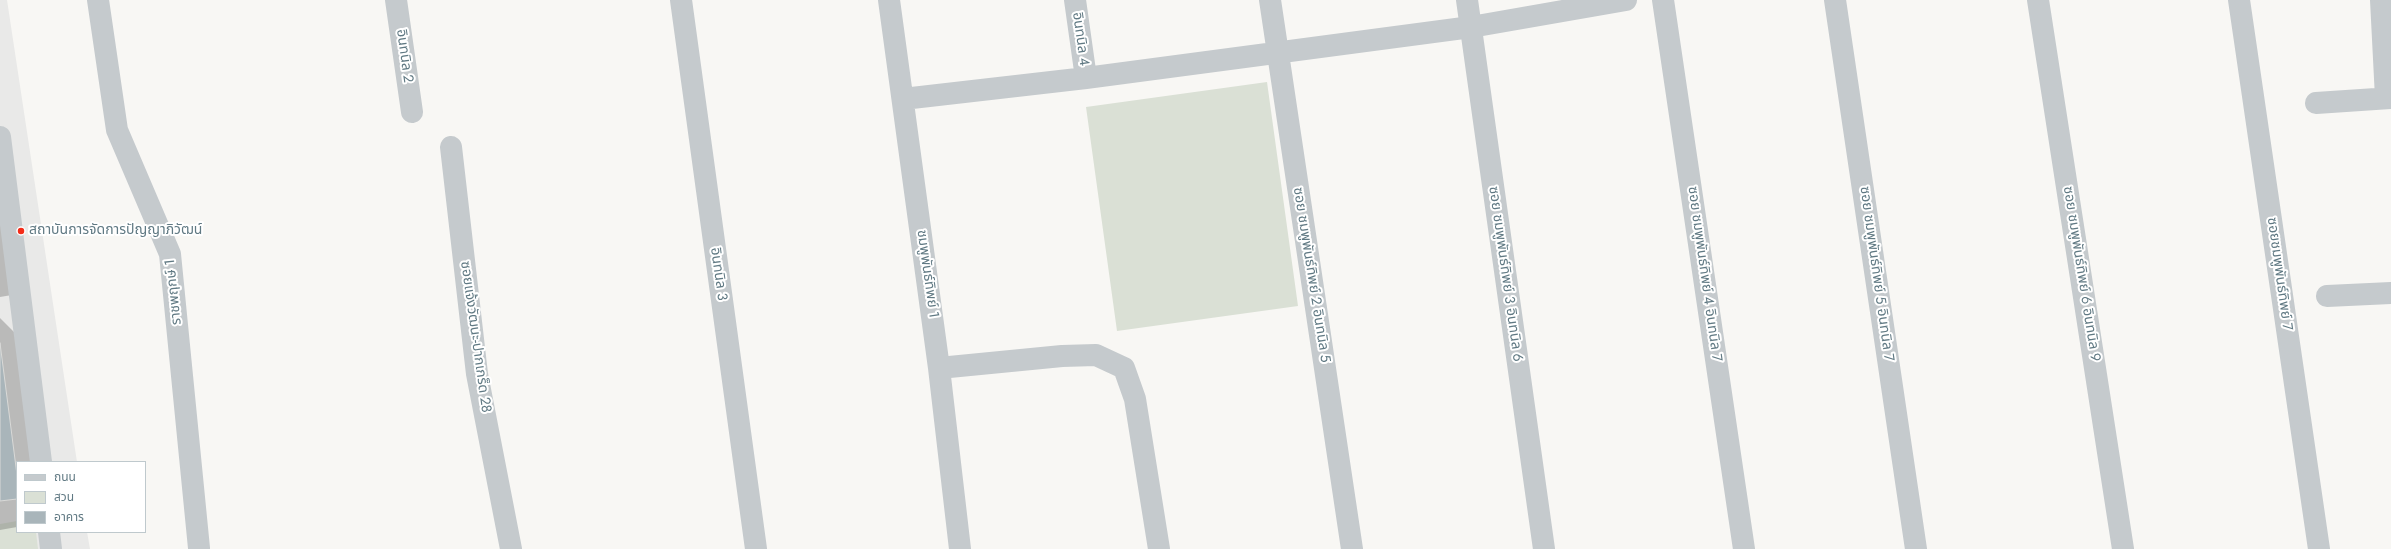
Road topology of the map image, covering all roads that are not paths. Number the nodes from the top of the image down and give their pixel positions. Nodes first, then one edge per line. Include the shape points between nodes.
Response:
1 (98, 0) edge
2 (396, 0) edge
3 (681, 0) edge
4 (889, 0) edge
5 (1075, 0) edge
6 (1270, 0) edge
7 (1467, 0) edge
8 (1626, 0) edge
9 (1663, 0) edge
10 (1835, 0) edge
11 (2038, 0) edge
12 (2239, 0) edge
13 (2381, 0) edge
14 (1471, 27) junction
15 (1277, 52) junction
16 (1086, 78) junction
17 (2388, 98) edge
18 (903, 99) junction
19 (2316, 103) dead end
20 (412, 112) dead end
21 (0, 137) edge
22 (451, 147) dead end
23 (2391, 293) edge
24 (2327, 296) dead end
25 (939, 368) junction
26 (41, 461) edge
27 (49, 533) edge
28 (199, 548) edge
29 (51, 549) edge
30 (511, 549) edge
31 (756, 549) edge
32 (960, 549) edge
33 (1159, 549) edge
34 (1352, 549) edge
35 (1544, 549) edge
36 (1744, 549) edge
37 (1916, 549) edge
38 (2123, 549) edge
39 (2319, 549) edge

1 - 28 street, ราชพฤกษ์ 1 via 117,130 170,254
2 - 20 street, อินทนิล 2
3 - 31 street, อินทนิล 3
4 - 18 street, ชมพูพันธ์ทิพย์ 1
5 - 16 street, อินทนิล 4
6 - 15 street, ซอย ชมพูพันธ์ทิพย์ 2 อินทนิล 5
7 - 14 street, ซอย ชมพูพันธ์ทิพย์ 3 อินทนิล 6
8 - 14 street
9 - 36 street, ซอย ชมพูพันธ์ทิพย์ 4 อินทนิล 7
10 - 37 street, ซอย ชมพูพันธ์ทิพย์ 5 อินทนิล 7
11 - 38 street, ซอย ชมพูพันธ์ทิพย์ 6 อินทนิล 9
12 - 39 street, ซอยชมพูพันธ์ทิพย์ 7
13 - 17 street
14 - 15 street
14 - 35 street, ซอย ชมพูพันธ์ทิพย์ 3 อินทนิล 6
15 - 16 street
15 - 34 street, ซอย ชมพูพันธ์ทิพย์ 2 อินทนิล 5
16 - 18 street
17 - 19 street
18 - 25 street, ชมพูพันธ์ทิพย์ 1
21 - 26 street
22 - 30 street, ซอยแจ้งวัฒนะ-ปากเกร็ด 28 via 477,374
23 - 24 street
25 - 32 street, ชมพูพันธ์ทิพย์ 1
25 - 33 street via 1096,355 1124,368 1135,399
27 - 29 street

